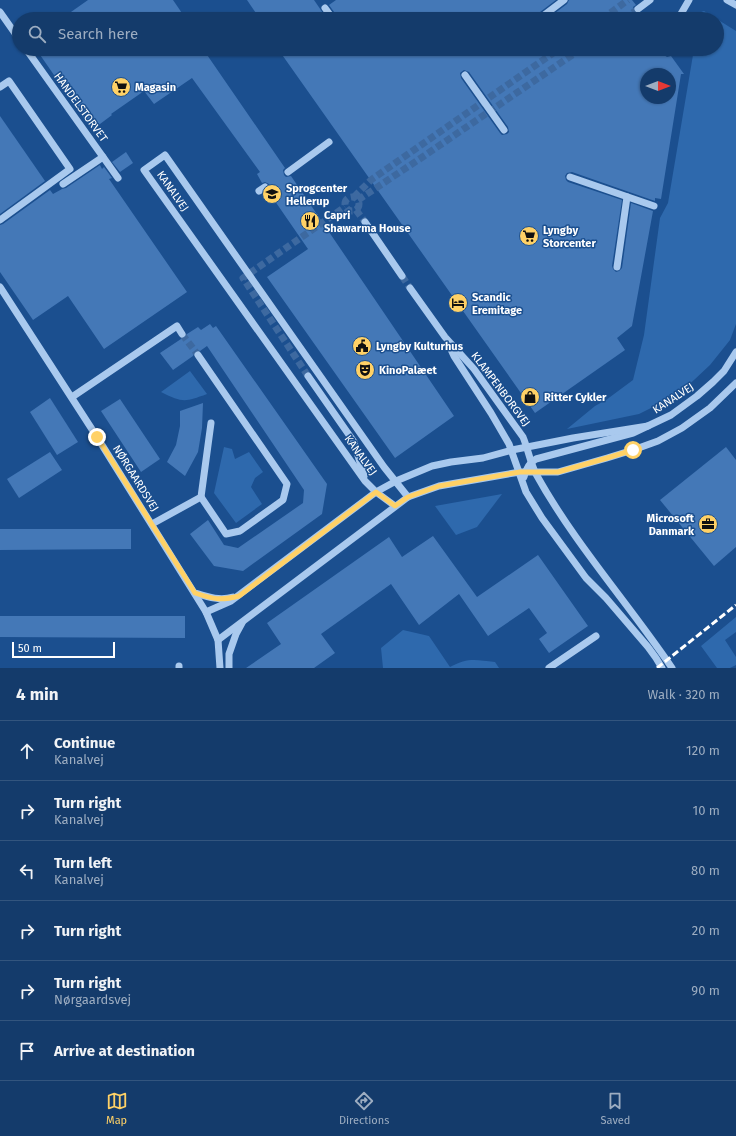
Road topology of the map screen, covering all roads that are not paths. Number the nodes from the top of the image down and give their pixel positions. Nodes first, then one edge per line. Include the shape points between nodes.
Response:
1 (564, 0) edge
2 (650, 0) edge
3 (689, 0) edge
4 (727, 0) edge
5 (736, 5) edge
6 (325, 8) dead end
7 (638, 9) tunnel mouth
8 (0, 12) edge
9 (328, 12) edge
10 (548, 12) edge
11 (682, 12) edge
12 (12, 29) edge
13 (31, 56) edge
14 (465, 75) dead end
15 (0, 87) edge
16 (504, 130) dead end
17 (329, 142) dead end
18 (103, 156) junction
19 (288, 172) dead end
20 (570, 177) dead end
21 (118, 178) dead end
22 (63, 184) dead end
23 (627, 197) junction
24 (654, 206) dead end
25 (0, 220) edge
26 (365, 222) tunnel mouth
27 (617, 267) dead end
28 (402, 276) tunnel mouth
29 (0, 287) edge
30 (410, 288) tunnel mouth
31 (182, 334) tunnel mouth
32 (445, 336) junction
33 (736, 352) edge
34 (198, 355) tunnel mouth
35 (308, 376) tunnel mouth
36 (736, 383) edge
37 (72, 397) junction
38 (211, 423) dead end
39 (648, 426) junction
40 (528, 447) junction
41 (512, 450) junction
42 (531, 462) junction
43 (522, 472) junction
44 (535, 472) junction
45 (366, 481) junction
46 (396, 481) junction
47 (376, 492) junction
48 (201, 497) junction
49 (408, 497) junction
50 (395, 506) junction
51 (152, 524) junction
52 (195, 593) junction
53 (239, 596) junction
54 (206, 612) junction
55 (242, 622) junction
56 (596, 636) dead end
57 (218, 640) junction
58 (220, 668) edge
59 (229, 668) edge
60 (549, 668) edge
61 (662, 668) edge
62 (672, 668) edge

1 - 10 street
2 - 7 street
3 - 11 street
4 - 5 street
6 - 9 street
8 - 12 street
13 - 18 street, HANDELSTORVET
14 - 16 street
15 - 25 street via 9,81 70,169
17 - 19 street
18 - 21 street, HANDELSTORVET
18 - 22 street
20 - 23 street
23 - 24 street
23 - 27 street
26 - 28 street
29 - 37 street, NØRGAARDSVEJ
30 - 32 street
31 - 37 street via 177,326
32 - 40 street, KLAMPENBORGVEJ via 474,370
32 - 41 street, KLAMPENBORGVEJ via 454,356
33 - 39 street, KANALVEJ via 724,371 697,396 671,415
34 - 48 street via 287,484 283,500 240,531 226,534
35 - 45 street via 354,442
36 - 44 street via 710,408 658,441 558,472
37 - 51 street, NØRGAARDSVEJ
38 - 48 street
39 - 40 street, KANALVEJ
39 - 42 street via 618,438
40 - 41 street, KANALVEJ
40 - 42 street, KLAMPENBORGVEJ
41 - 43 street, KLAMPENBORGVEJ
41 - 46 street, KANALVEJ via 483,458 432,466
42 - 43 street
42 - 44 street, KLAMPENBORGVEJ
43 - 44 street
43 - 49 street via 439,486
43 - 61 street, KLAMPENBORGVEJ via 526,492 546,524 586,578 648,647
44 - 62 street, KLAMPENBORGVEJ via 554,505
45 - 46 street, KANALVEJ via 144,170 165,155
45 - 47 street, KANALVEJ
46 - 47 street, KANALVEJ
46 - 49 street, KANALVEJ
47 - 50 street, KANALVEJ
47 - 53 street, KANALVEJ
48 - 51 street
49 - 50 street
50 - 55 street
51 - 52 street, NØRGAARDSVEJ
52 - 53 street via 219,599
52 - 54 street, NØRGAARDSVEJ
53 - 54 street, KANALVEJ
54 - 57 street, NØRGAARDSVEJ
55 - 57 street
55 - 59 street via 229,654
56 - 60 street
57 - 58 street, NØRGAARDSVEJ

